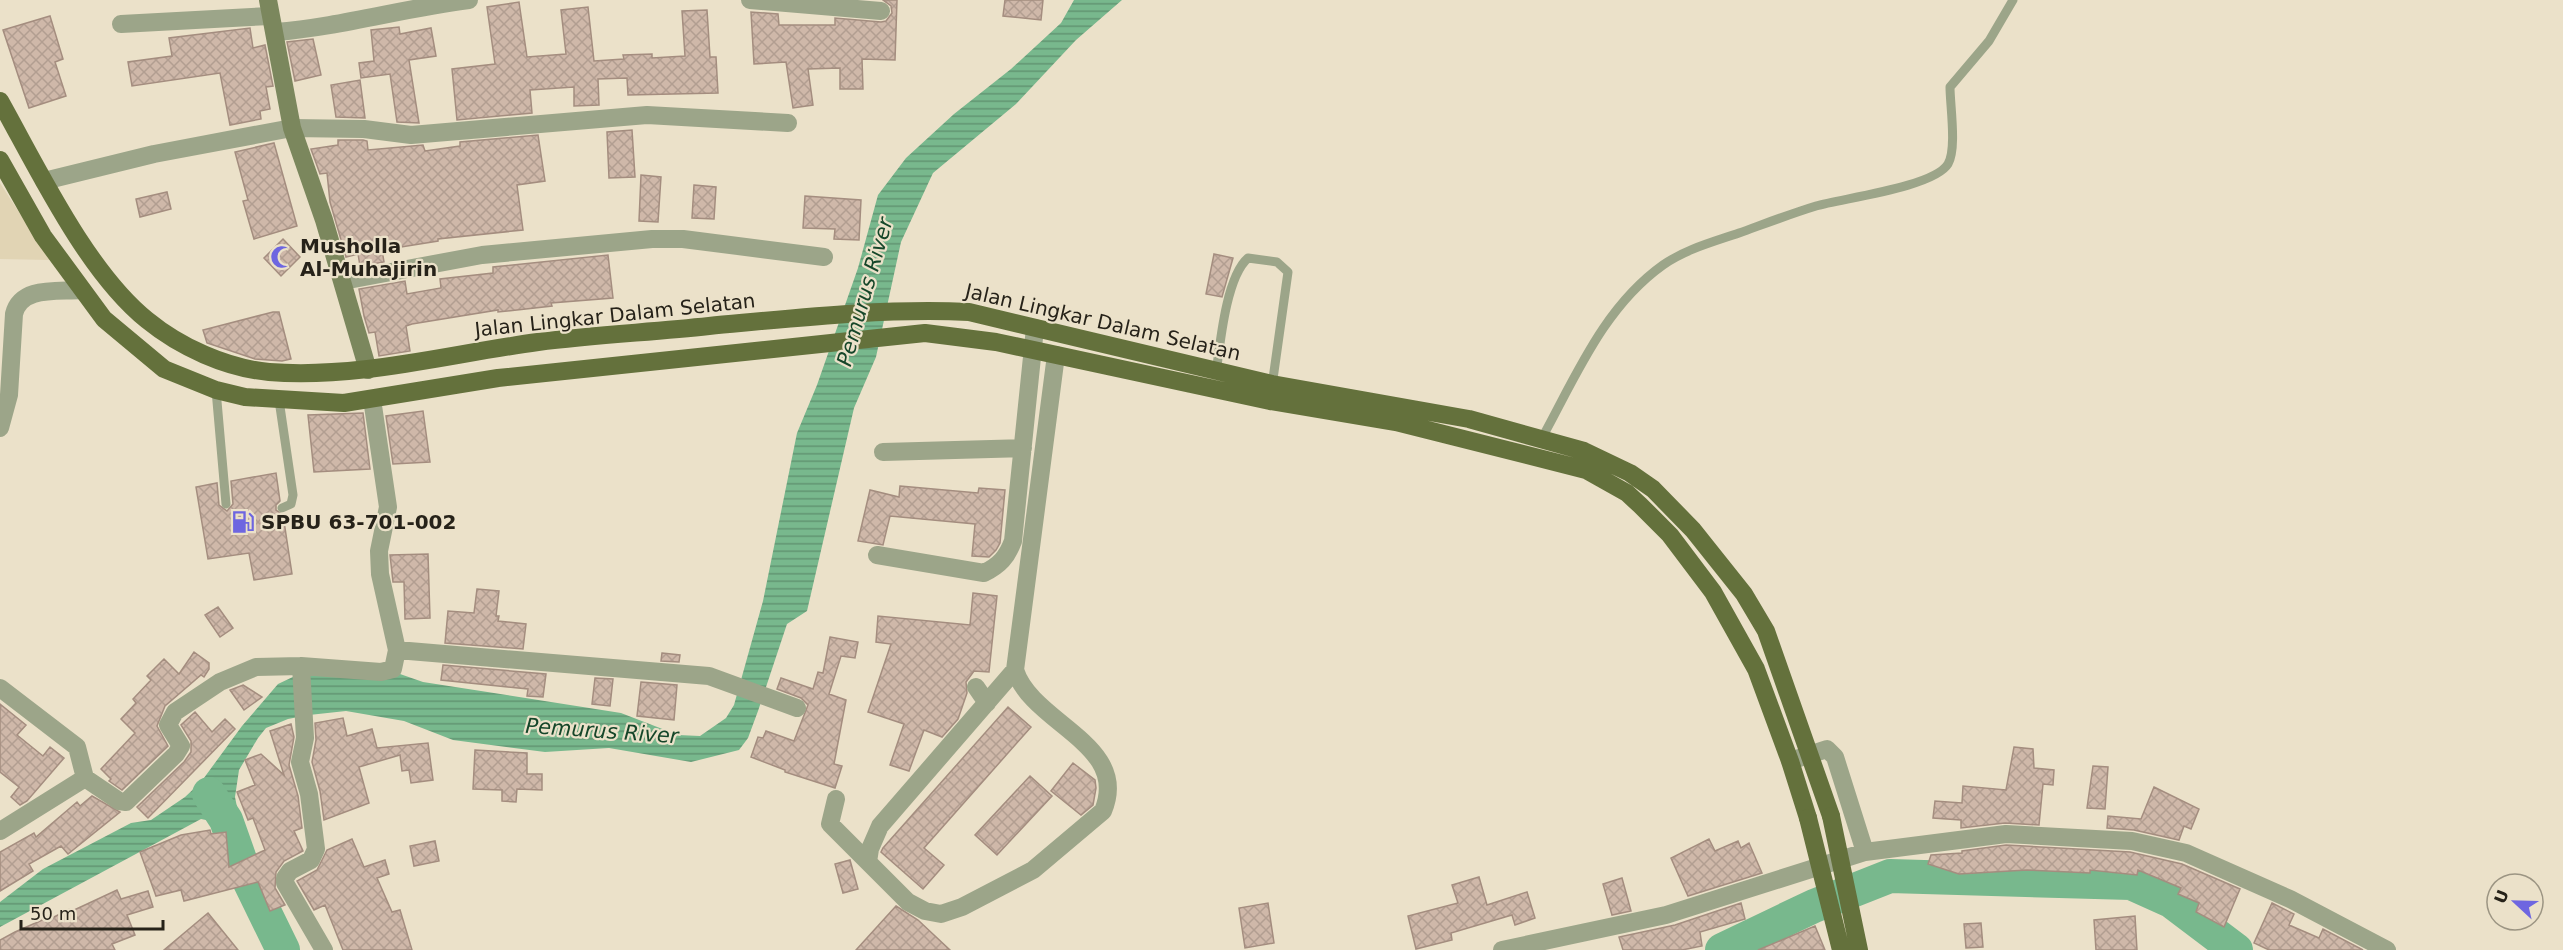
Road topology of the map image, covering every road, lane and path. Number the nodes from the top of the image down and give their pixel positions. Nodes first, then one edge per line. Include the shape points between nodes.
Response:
1 (469, 0) edge
2 (750, 0) edge
3 (2013, 0) edge
4 (881, 11) dead end
5 (271, 16) edge
6 (121, 24) dead end
7 (0, 101) edge
8 (788, 123) dead end
9 (292, 129) junction
10 (0, 160) edge
11 (44, 181) junction
12 (825, 257) dead end
13 (343, 281) junction
14 (81, 290) junction
15 (1035, 328) junction
16 (540, 342) junction
17 (1032, 350) junction
18 (1056, 355) junction
19 (368, 370) junction
20 (1217, 370) junction
21 (545, 373) junction
22 (1214, 389) junction
23 (216, 390) junction
24 (1271, 392) junction
25 (372, 399) junction
26 (279, 400) junction
27 (0, 428) edge
28 (1542, 438) junction
29 (1023, 448) junction
30 (883, 453) dead end
31 (226, 504) dead end
32 (282, 508) dead end
33 (877, 555) dead end
34 (1749, 603) junction
35 (1727, 616) junction
36 (397, 650) junction
37 (301, 670) junction
38 (1016, 670) junction
39 (976, 687) dead end
40 (0, 688) edge
41 (987, 703) junction
42 (797, 708) dead end
43 (1808, 754) junction
44 (1790, 760) junction
45 (85, 778) junction
46 (836, 799) dead end
47 (0, 831) edge
48 (1865, 852) junction
49 (868, 862) junction
50 (324, 950) edge
51 (1502, 950) edge
52 (1841, 950) edge
53 (1860, 950) edge
54 (2387, 950) edge

1 - 5 street via 305,30
2 - 4 street
3 - 28 lane via 1989,41 1950,87 1952,150 1949,163 1940,173 1911,184 1816,206 1688,251 1665,264 1642,282 1605,322
5 - 6 street
5 - 9 street
7 - 11 main road, Jalan Lingkar Dalam Selatan
8 - 9 street via 647,115 411,135 364,129
9 - 11 street via 154,154
9 - 13 street
10 - 14 main road, Jalan Lingkar Dalam Selatan via 43,236
11 - 19 main road, Jalan Lingkar Dalam Selatan via 117,291 147,320 182,344 225,362 267,372
12 - 13 street via 683,239 652,239 482,255
13 - 19 street
14 - 23 main road, Jalan Lingkar Dalam Selatan via 104,319 164,369
14 - 27 street via 26,295 17,303 9,394
15 - 16 main road, Jalan Lingkar Dalam Selatan via 969,312 920,310
15 - 17 street
15 - 20 main road, Jalan Lingkar Dalam Selatan
16 - 19 main road, Jalan Lingkar Dalam Selatan
16 - 21 main road
17 - 18 main road, Jalan Lingkar Dalam Selatan
17 - 21 main road, Jalan Lingkar Dalam Selatan via 925,333
17 - 29 street
18 - 22 main road, Jalan Lingkar Dalam Selatan
18 - 38 street
20 - 22 lane
20 - 24 main road, Jalan Lingkar Dalam Selatan
20 - 24 lane via 1239,266 1248,258 1277,262 1288,272
21 - 25 main road, Jalan Lingkar Dalam Selatan
22 - 24 main road, Jalan Lingkar Dalam Selatan
23 - 26 main road, Jalan Lingkar Dalam Selatan
23 - 31 lane
24 - 28 main road, Jalan Lingkar Dalam Selatan via 1429,410
24 - 35 main road, Jalan Lingkar Dalam Selatan via 1586,470 1627,493 1670,534
25 - 26 main road, Jalan Lingkar Dalam Selatan via 344,403
25 - 36 street via 388,507 379,551 380,574
26 - 32 lane via 293,495 291,504
28 - 34 main road, Jalan Lingkar Dalam Selatan via 1584,451 1630,472 1653,489 1694,530
29 - 30 street
29 - 33 street via 1013,540 1008,554 994,568 984,573
34 - 35 main road
34 - 43 main road, Jalan Lingkar Dalam Selatan via 1766,631
35 - 44 main road, Jalan Lingkar Dalam Selatan via 1756,669
36 - 37 street via 396,662 388,671
36 - 42 street via 709,676
37 - 45 street via 267,665 243,671 176,712 168,725 181,746 126,802
37 - 50 street via 305,738 300,762 309,794 316,849 311,860 290,871 285,879 290,895
38 - 41 street
38 - 49 street via 1024,689 1104,762 1109,797 1103,811 1033,870 962,907 940,914 908,902
39 - 41 street
40 - 45 street via 77,747
41 - 49 street via 880,826
43 - 44 street
43 - 48 street via 1827,749 1835,757
43 - 53 main road, Jalan Lingkar Dalam Selatan, bridge via 1830,816
44 - 52 main road, Jalan Lingkar Dalam Selatan, bridge
45 - 47 street
46 - 49 street via 830,824
48 - 51 street via 1666,915
48 - 54 street via 2006,834 2132,841 2210,862

